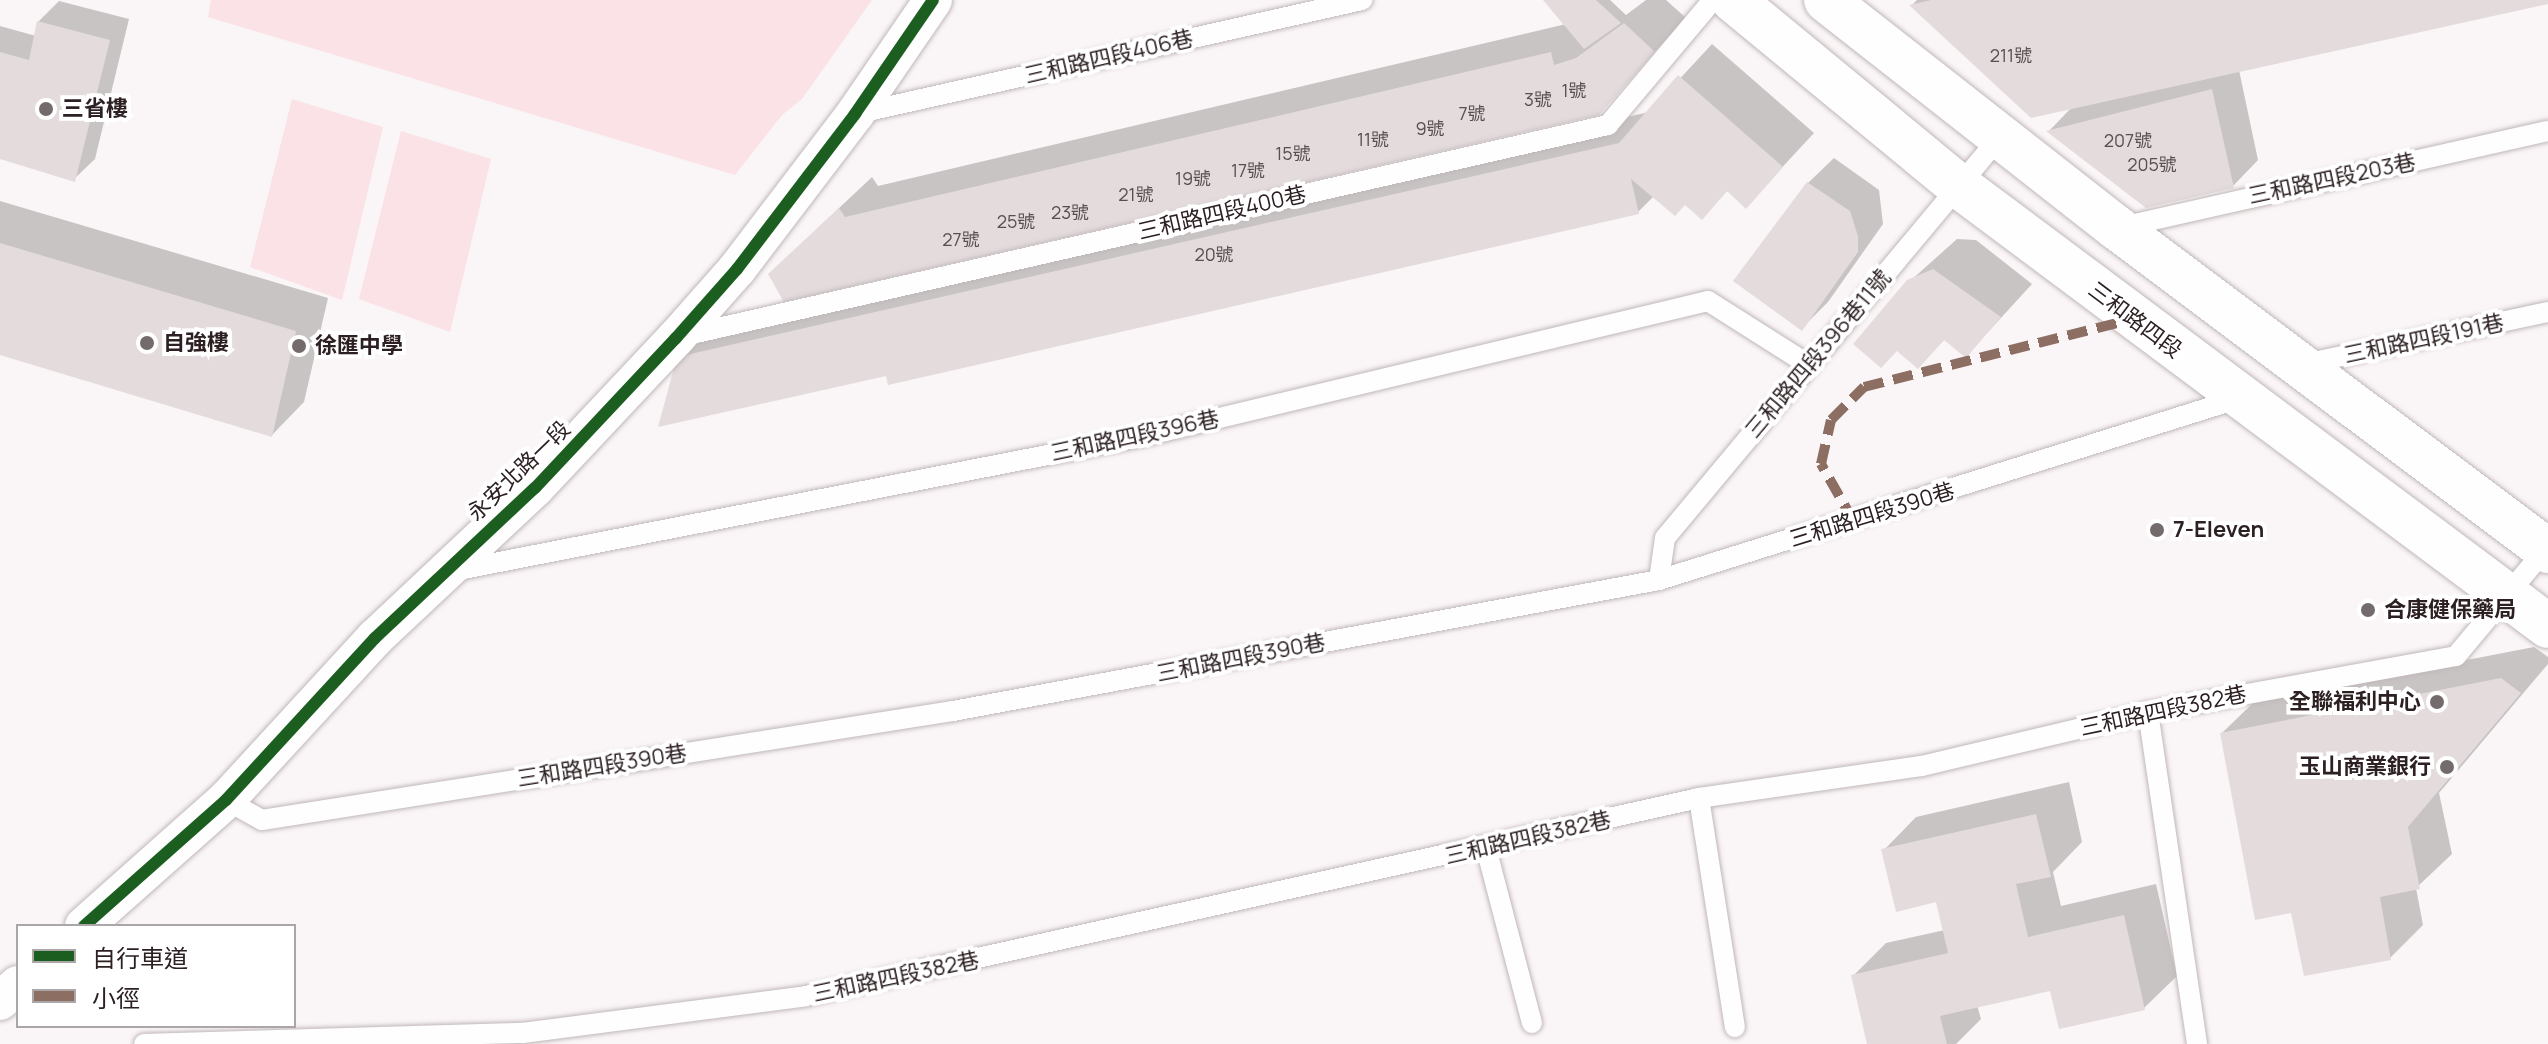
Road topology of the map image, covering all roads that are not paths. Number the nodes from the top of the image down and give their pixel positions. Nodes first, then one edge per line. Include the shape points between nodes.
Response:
1 (933, 0) edge
2 (1362, 0) edge
3 (1713, 0) edge
4 (1733, 0) edge
5 (1841, 4) edge
6 (855, 114) junction
7 (2548, 131) edge
8 (1999, 138) junction
9 (1959, 186) junction
10 (2117, 228) junction
11 (2548, 312) edge
12 (676, 338) junction
13 (1809, 365) junction
14 (2301, 365) junction
15 (2240, 398) junction
16 (2547, 549) edge
17 (439, 573) junction
18 (1659, 580) junction
19 (2508, 597) junction
20 (2548, 626) edge
21 (2148, 712) junction
22 (1699, 798) junction
23 (226, 800) junction
24 (1486, 848) junction
25 (86, 924) edge
26 (16, 987) edge
27 (0, 1001) edge
28 (1532, 1023) dead end
29 (1735, 1027) dead end
30 (524, 1038) edge
31 (144, 1044) edge
32 (2197, 1044) edge

1 - 6 street, 永安北路一段
2 - 6 lane, 三和路四段406巷
3 - 12 lane, 三和路四段400巷 via 1608,125
4 - 9 main road, 三和路四段
5 - 8 main road
6 - 12 street, 永安北路一段 via 737,269
7 - 10 lane, 三和路四段203巷
8 - 9 lane, 三和路四段396巷11號
8 - 10 main road
9 - 13 lane, 三和路四段396巷11號
9 - 15 main road, 三和路四段
10 - 14 main road
11 - 14 lane, 三和路四段191巷
12 - 17 street, 永安北路一段 via 535,488
13 - 17 lane, 三和路四段396巷 via 1708,301 1140,437
13 - 18 lane, 三和路四段396巷11號 via 1665,538
14 - 16 main road
15 - 18 lane, 三和路四段390巷
15 - 19 main road, 三和路四段
16 - 19 lane, 三和路四段382巷
17 - 23 street, 永安北路一段
18 - 23 lane, 三和路四段390巷 via 953,711 262,820
19 - 20 main road, 三和路四段
19 - 21 lane, 三和路四段382巷 via 2456,656
21 - 22 lane, 三和路四段382巷 via 1922,766
21 - 32 lane
22 - 24 lane, 三和路四段382巷
22 - 29 lane
23 - 25 street, 永安北路一段
24 - 28 lane
24 - 30 lane, 三和路四段382巷 via 806,996
26 - 27 street
30 - 31 lane, 三和路四段382巷

